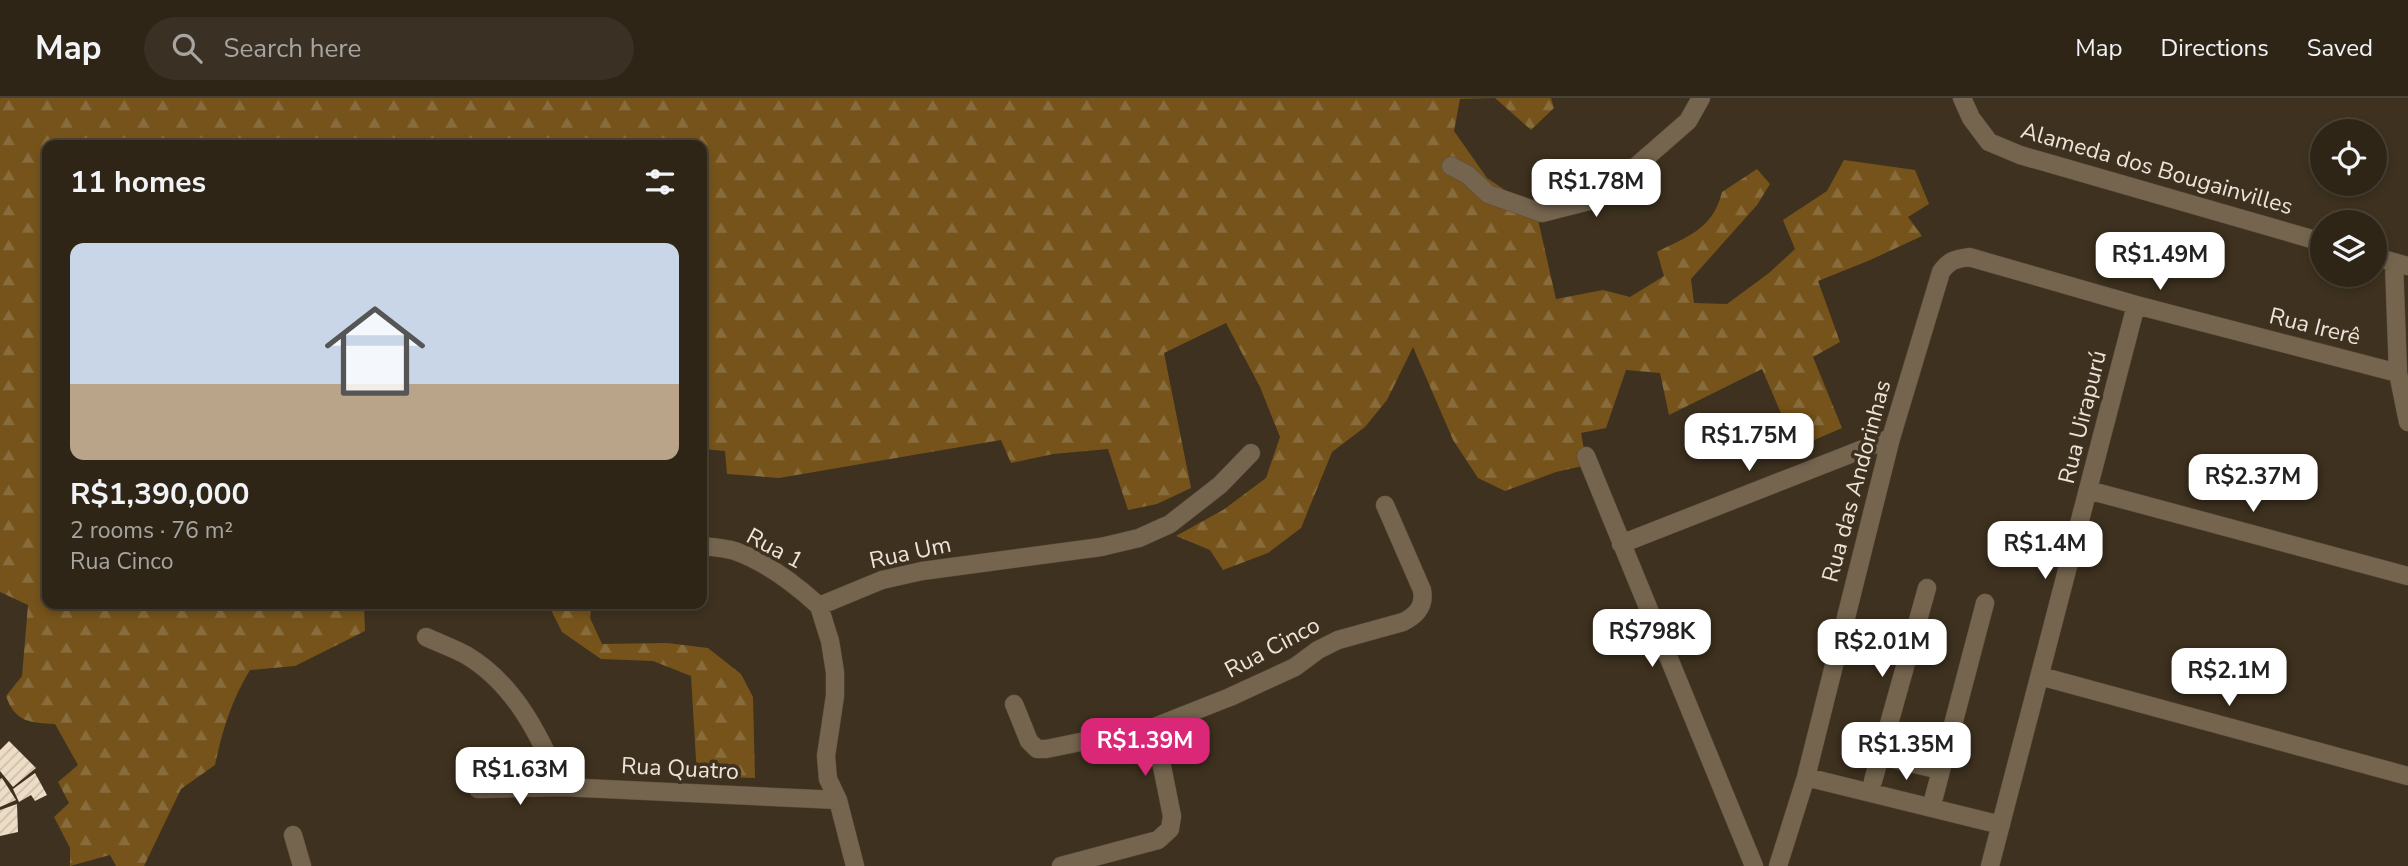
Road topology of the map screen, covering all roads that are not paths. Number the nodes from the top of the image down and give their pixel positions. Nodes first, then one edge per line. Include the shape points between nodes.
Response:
1 (1701, 98) edge
2 (1962, 98) edge
3 (1451, 166) dead end
4 (2310, 239) edge
5 (2401, 264) edge
6 (1941, 272) joint
7 (2136, 305) junction
8 (2398, 373) junction
9 (2408, 422) edge
10 (1891, 438) junction
11 (1251, 453) dead end
12 (1586, 456) dead end
13 (2088, 490) junction
14 (1385, 505) dead end
15 (1621, 544) junction
16 (707, 547) edge
17 (2408, 576) edge
18 (1927, 587) dead end
19 (1985, 603) dead end
20 (819, 606) junction
21 (426, 637) dead end
22 (2040, 676) junction
23 (1014, 704) dead end
24 (1154, 727) junction
25 (1881, 756) junction
26 (1940, 770) junction
27 (2408, 776) edge
28 (1806, 777) junction
29 (1873, 781) dead end
30 (562, 786) junction
31 (478, 789) dead end
32 (1934, 797) dead end
33 (838, 800) junction
34 (2001, 825) junction
35 (293, 835) dead end
36 (302, 866) edge
37 (855, 866) edge
38 (1061, 866) edge
39 (1754, 866) edge
40 (1778, 866) edge
41 (1990, 866) edge

1 - 3 street via 1688,121 1609,190 1589,201 1542,213 1488,194
2 - 4 street, Alameda dos Bougainvilles via 1989,142 2020,155
5 - 8 street
6 - 7 street, Rua Irerê via 1955,259 1969,257
6 - 10 street, Rua das Andorinhas
7 - 8 street, Rua Irerê
7 - 13 street, Rua Uirapurú
8 - 9 street
10 - 15 street
10 - 28 street, Rua das Andorinhas
11 - 20 street, Rua Um via 1220,485 1170,524 1139,538 922,571 882,580
12 - 15 street
13 - 17 street
13 - 22 street, Rua Uirapurú
14 - 24 street, Rua Cinco via 1422,590 1419,611 1403,622 1338,640 1296,667
15 - 39 street
16 - 20 street, Rua 1 via 734,551 766,566
18 - 25 street
19 - 26 street
20 - 33 street via 835,672 826,756 828,779
21 - 30 street via 466,655 495,676 544,744
22 - 27 street
22 - 34 street, Rua Uirapurú
23 - 24 street via 1028,741 1037,749
24 - 38 street via 1172,816 1170,829 1158,840
25 - 26 street
25 - 29 street
26 - 32 street
28 - 34 street
28 - 40 street, Rua das Andorinhas
30 - 31 street, Rua Quatro
30 - 33 street, Rua Quatro
33 - 37 street
34 - 41 street, Rua Uirapurú
35 - 36 street

